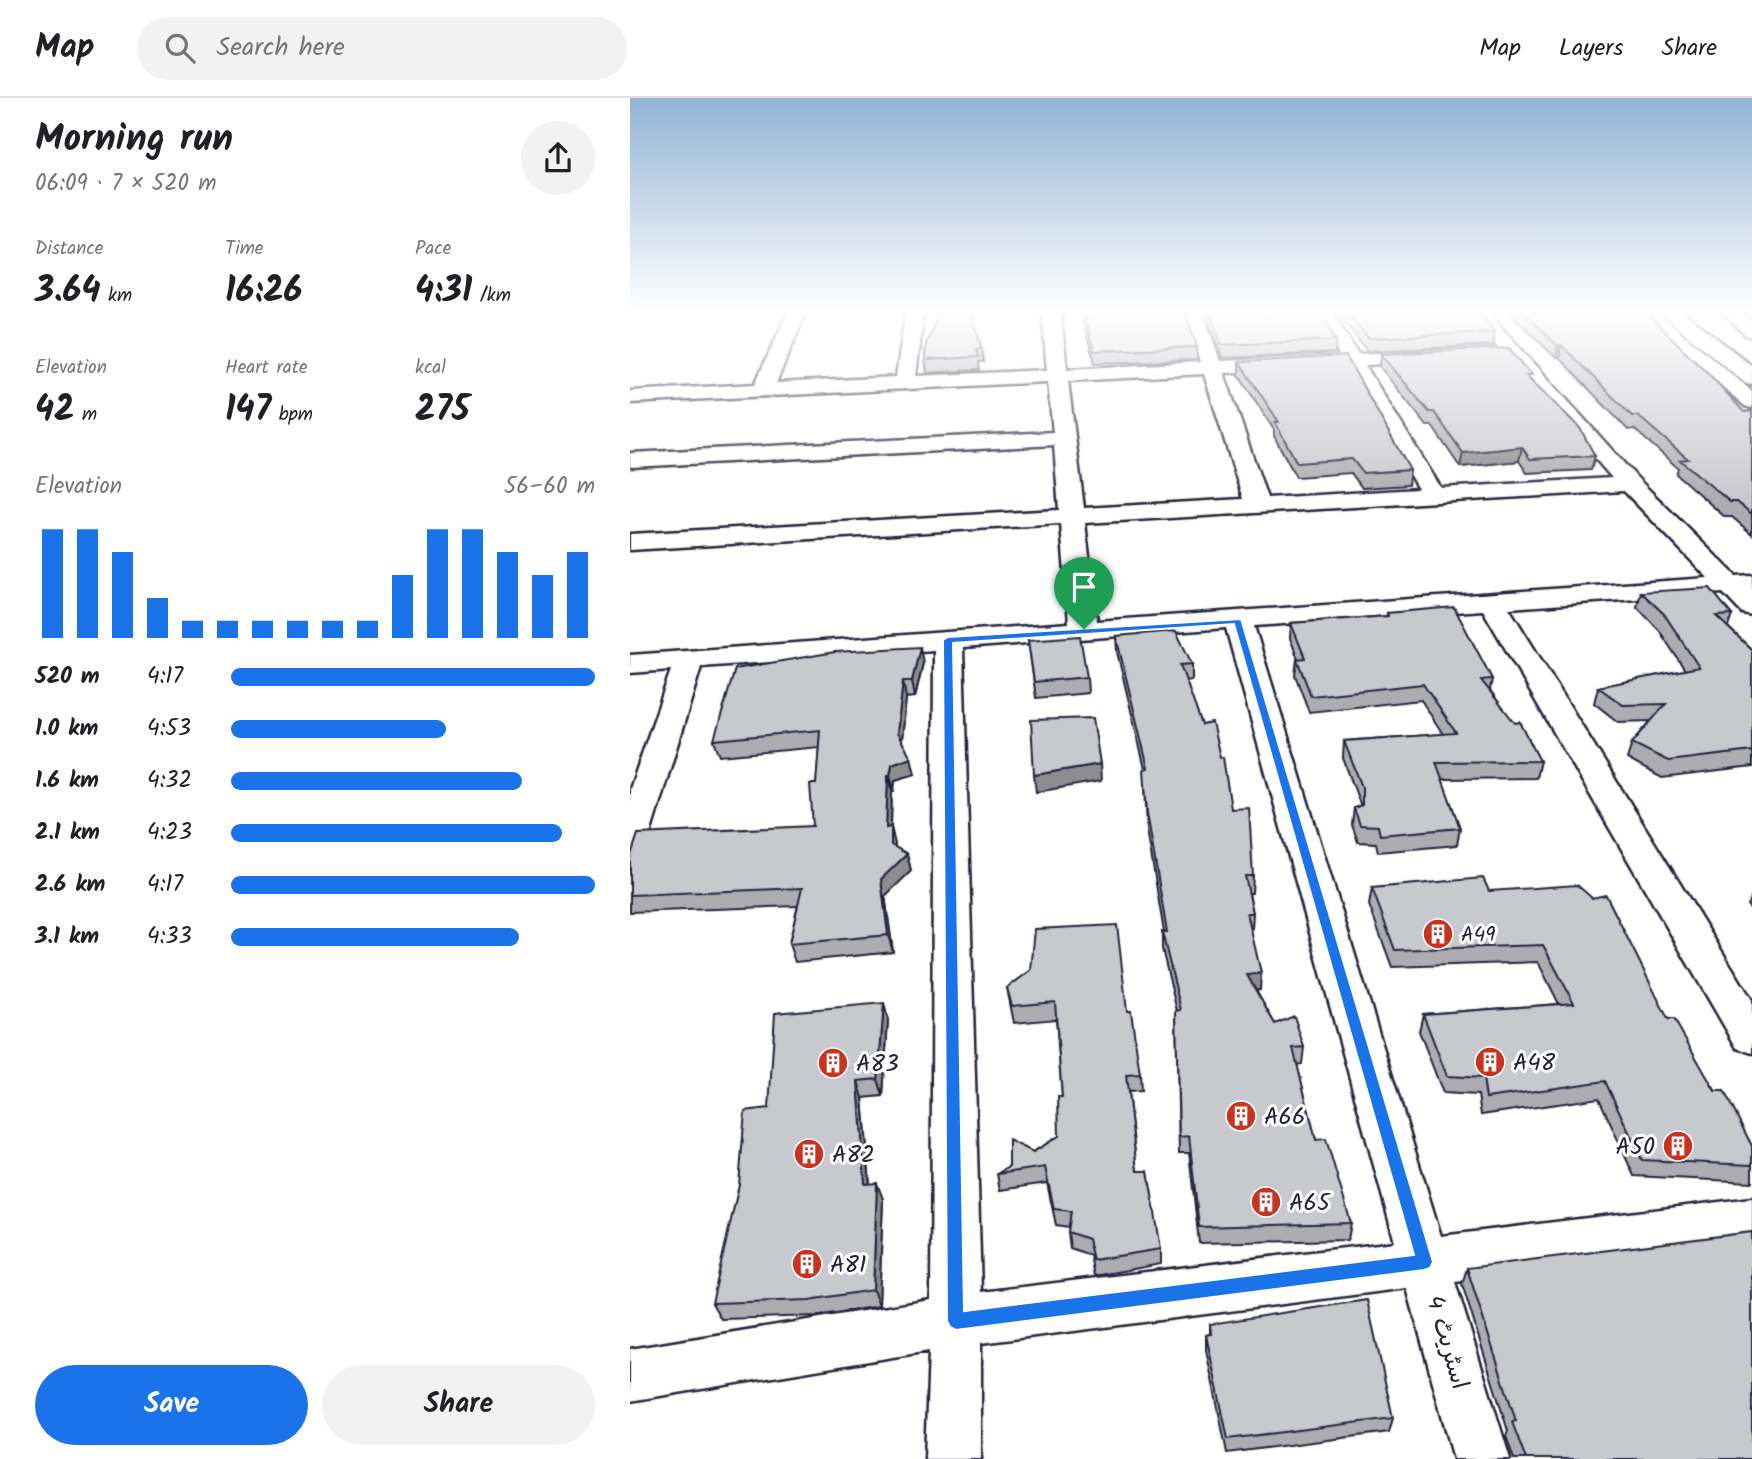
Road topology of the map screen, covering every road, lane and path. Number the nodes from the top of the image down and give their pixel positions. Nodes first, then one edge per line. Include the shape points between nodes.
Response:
1 (770, 374) edge
2 (906, 374) edge
3 (1087, 374) edge
4 (1214, 374) edge
5 (1360, 374) edge
6 (1532, 374) edge
7 (1718, 374) edge
8 (1058, 375) junction
9 (905, 383) junction
10 (763, 390) junction
11 (630, 397) edge
12 (1752, 402) edge
13 (1064, 438) junction
14 (630, 460) edge
15 (1630, 484) junction
16 (1433, 495) junction
17 (1257, 505) junction
18 (1072, 517) junction
19 (630, 542) edge
20 (1742, 584) edge
21 (1491, 601) junction
22 (1752, 607) edge
23 (1238, 621) junction
24 (1084, 629) junction
25 (948, 640) junction
26 (689, 660) junction
27 (630, 664) edge
28 (630, 841) edge
29 (1752, 1036) edge
30 (1752, 1221) edge
31 (1424, 1262) junction
32 (956, 1321) junction
33 (630, 1375) edge
34 (953, 1459) edge
35 (1482, 1459) edge

1 - 10 street
2 - 9 street
3 - 8 street
4 - 17 street
5 - 16 street
6 - 15 street
7 - 12 street
8 - 9 street
8 - 13 street
9 - 10 street
10 - 11 street
13 - 14 street
13 - 18 street
15 - 16 street
15 - 20 street
16 - 17 street
17 - 18 street
18 - 19 street
18 - 24 street
20 - 21 street
20 - 22 street
21 - 23 street
21 - 29 street
23 - 24 street
23 - 31 street, اسٹریٹ 4
24 - 25 street
25 - 26 street
25 - 32 street
26 - 27 street
26 - 28 street
30 - 31 street
31 - 32 street
31 - 35 street, اسٹریٹ 4
32 - 33 street
32 - 34 street

